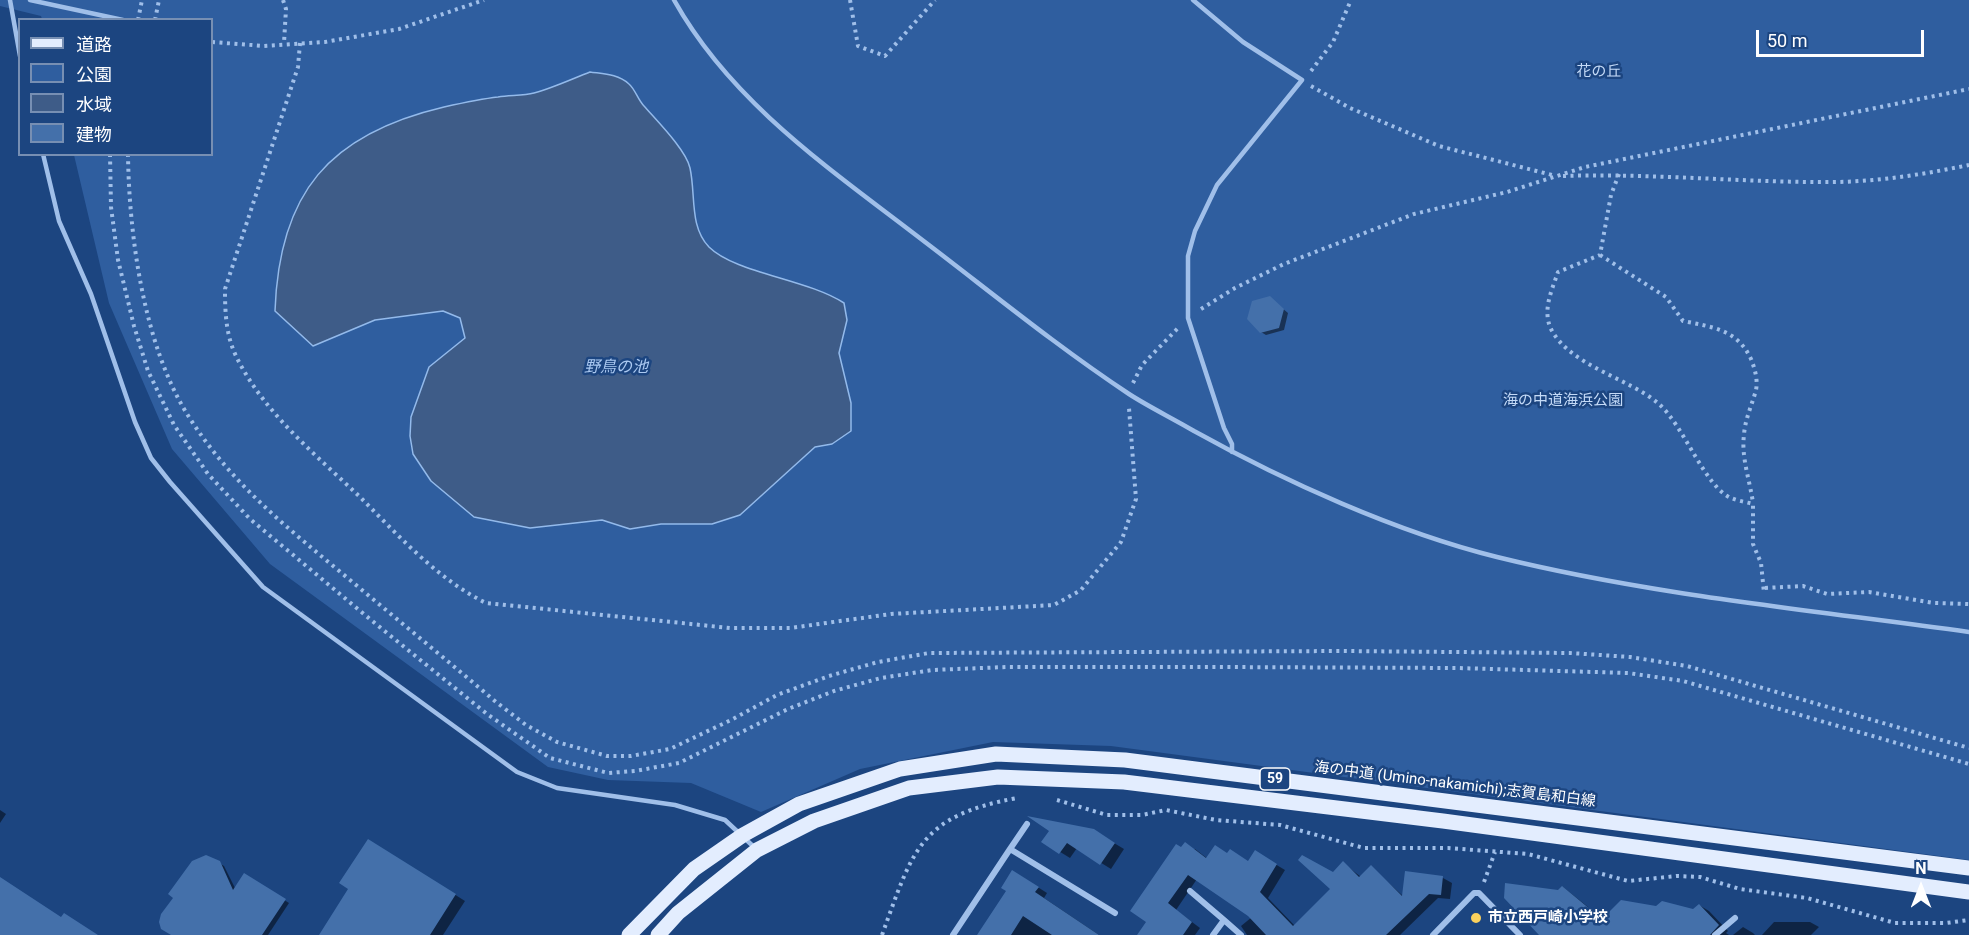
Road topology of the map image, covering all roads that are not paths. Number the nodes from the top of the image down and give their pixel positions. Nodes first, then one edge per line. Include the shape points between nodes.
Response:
1 (10, 0) edge
2 (30, 0) edge
3 (674, 0) edge
4 (1193, 0) edge
5 (114, 18) edge
6 (18, 45) edge
7 (43, 156) edge
8 (1232, 452) junction
9 (1969, 632) edge
10 (1027, 824) dead end
11 (743, 835) junction
12 (1010, 849) junction
13 (757, 850) junction
14 (1969, 868) edge
15 (1190, 891) dead end
16 (1969, 892) edge
17 (1115, 913) dead end
18 (1734, 918) dead end
19 (1224, 920) junction
20 (629, 935) edge
21 (658, 935) edge
22 (953, 935) edge
23 (1213, 935) edge
24 (1241, 935) edge
25 (1432, 935) edge
26 (1520, 935) edge
27 (1715, 935) edge

1 - 6 lane
2 - 5 lane
3 - 8 lane via 692,32 754,105 812,156 1130,394
4 - 8 lane via 1243,42 1302,80 1229,168 1205,208 1188,256 1188,318
7 - 11 lane via 59,221 91,294 135,422 152,458 263,587 518,772 557,789 675,805 725,820
8 - 9 lane via 1316,492 1494,556 1627,584
10 - 12 street
11 - 13 lane
11 - 14 main road, 海の中道 (Umino-nakamichi);志賀島和白線 / 59 via 800,804 900,769 996,754 1125,760
11 - 20 main road, 海の中道 (Umino-nakamichi);志賀島和白線 / 59 via 694,869
12 - 17 street
12 - 22 street
13 - 16 main road, 59 via 814,821 909,788 998,777 1124,782 1455,822
13 - 21 main road, 59 via 678,913
15 - 19 street
18 - 27 street
19 - 23 street
19 - 24 street
25 - 26 street via 1474,893 1479,893

